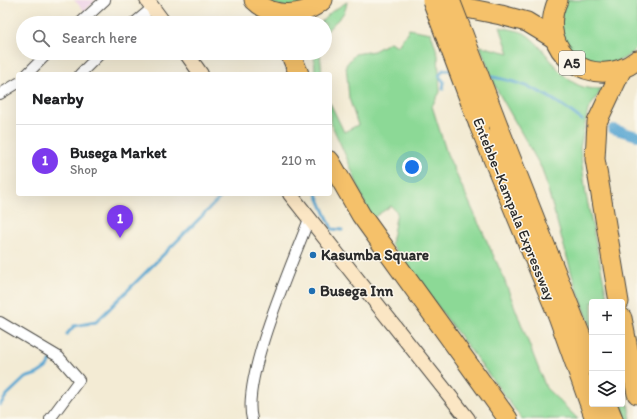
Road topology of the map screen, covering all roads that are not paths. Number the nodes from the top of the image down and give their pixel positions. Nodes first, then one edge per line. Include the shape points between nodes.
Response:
1 (105, 0) edge
2 (254, 0) edge
3 (323, 0) edge
4 (425, 0) edge
5 (432, 0) edge
6 (450, 0) edge
7 (558, 0) edge
8 (150, 4) edge
9 (88, 16) edge
10 (140, 16) edge
11 (159, 16) edge
12 (274, 16) edge
13 (284, 16) edge
14 (555, 39) junction
15 (41, 60) edge
16 (94, 60) edge
17 (191, 60) edge
18 (293, 60) edge
19 (630, 65) edge
20 (29, 72) edge
21 (82, 72) edge
22 (200, 72) edge
23 (298, 72) edge
24 (16, 84) edge
25 (0, 94) edge
26 (332, 165) edge
27 (292, 196) edge
28 (310, 219) junction
29 (618, 299) edge
30 (0, 322) edge
31 (625, 333) edge
32 (589, 356) edge
33 (637, 394) edge
34 (608, 407) edge
35 (50, 419) edge
36 (252, 419) edge
37 (468, 419) edge
38 (508, 419) edge
39 (595, 419) edge
40 (613, 419) edge

1 - 9 street
2 - 12 highway
3 - 13 highway via 307,11
4 - 14 highway, A5 via 527,22
5 - 39 highway, Entebbe–Kampala Expressway, bridge via 479,124 558,316
6 - 32 highway, Entebbe–Kampala Expressway, bridge
7 - 14 highway, A5 via 552,24
8 - 10 street
8 - 11 street
14 - 19 highway, A5 via 570,61 582,69 595,73 609,73
15 - 20 street
16 - 21 street
17 - 22 street
18 - 23 highway
19 - 29 highway via 597,122 595,159
24 - 25 street
26 - 38 highway via 360,215
27 - 28 street
28 - 36 street via 262,344 252,396
28 - 37 street
30 - 35 street via 55,355 79,380
31 - 33 highway
34 - 40 highway

